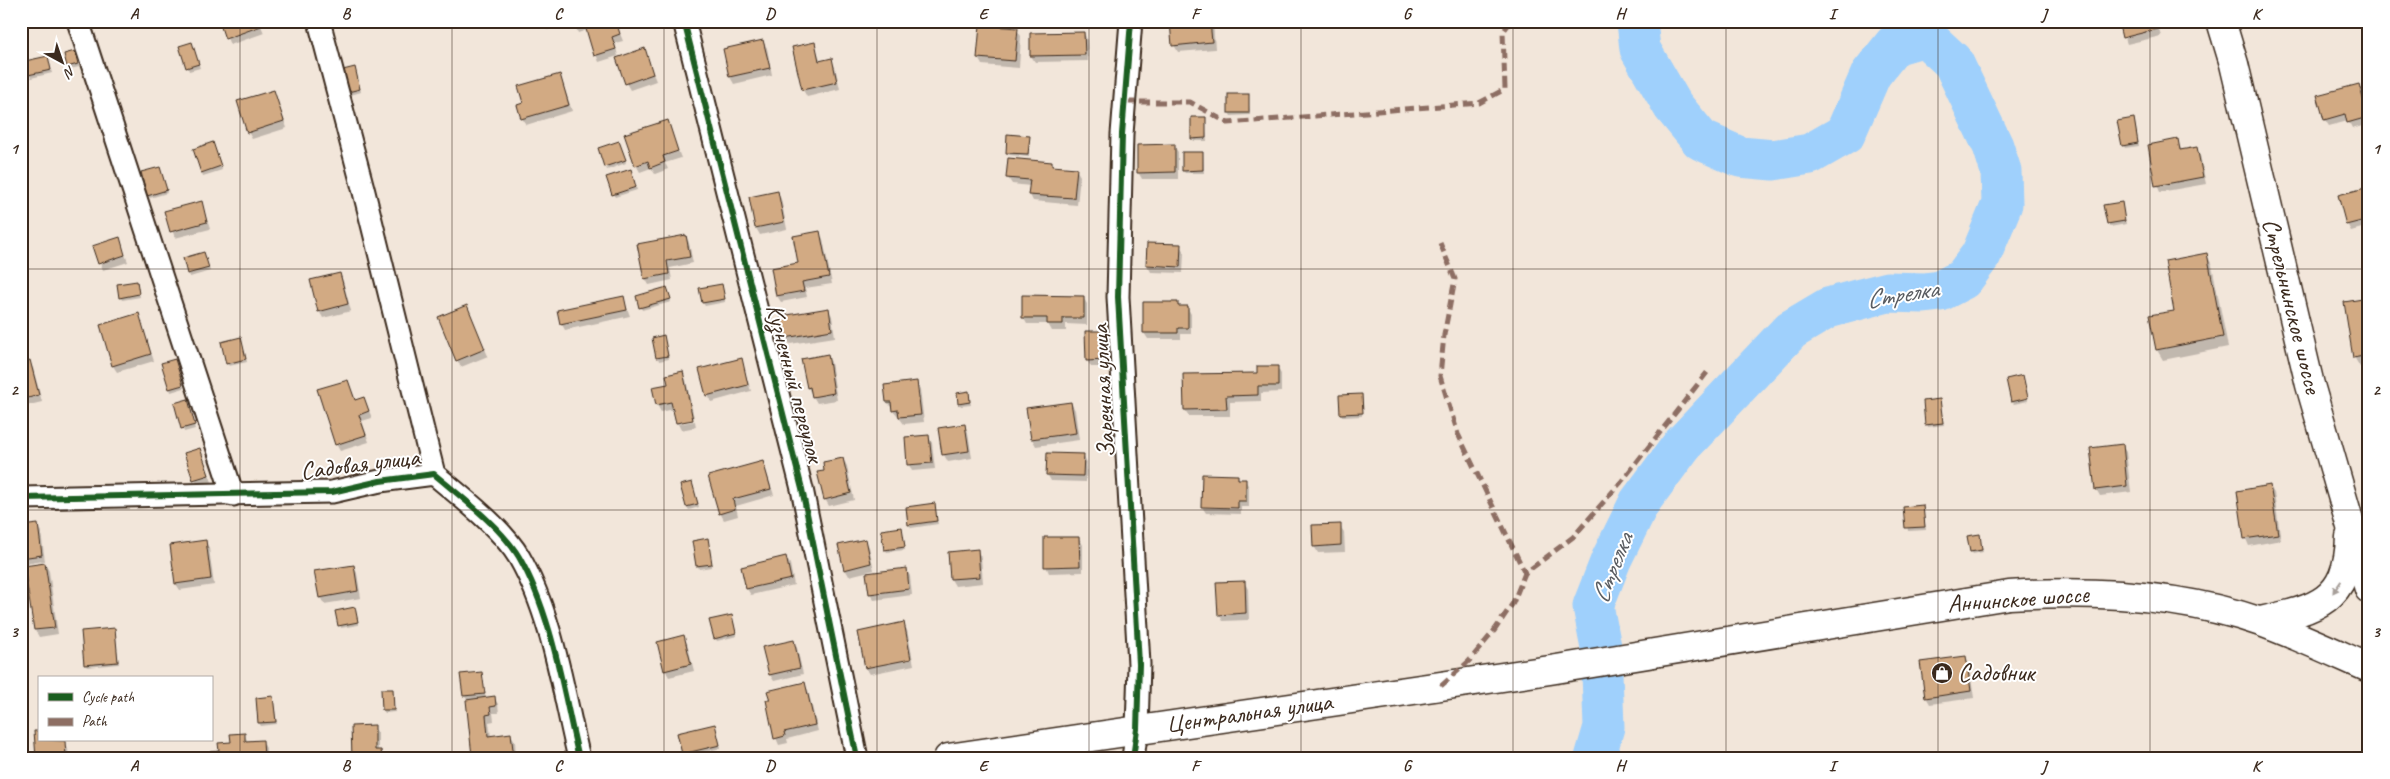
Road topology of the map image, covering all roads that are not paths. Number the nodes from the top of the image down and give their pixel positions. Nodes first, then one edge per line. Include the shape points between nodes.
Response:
1 (78, 21) edge
2 (318, 21) edge
3 (684, 21) edge
4 (1131, 21) edge
5 (2221, 21) edge
6 (434, 474) junction
7 (233, 495) junction
8 (21, 498) edge
9 (2350, 523) junction
10 (2369, 589) edge
11 (2260, 622) junction
12 (2369, 668) edge
13 (1550, 670) joint
14 (1137, 729) junction
15 (579, 758) edge
16 (857, 758) edge
17 (948, 758) edge
18 (1133, 758) edge

1 - 7 street
2 - 6 street
3 - 16 street, Кузнечный переулок via 802,489
4 - 14 street, Заречная улица via 1122,134 1118,297 1139,664
5 - 9 main road, Стрельнинское шоссе via 2310,385
6 - 7 street, Садовая улица via 380,480 332,492
6 - 15 street, Садовая улица via 485,517 518,555 543,607
7 - 8 street, Садовая улица
9 - 10 main road, Стрельнинское шоссе
9 -> 11 main road via 2349,555 2342,579 2330,597 2313,606
11 - 12 main road, Аннинское шоссе
11 - 13 main road, Аннинское шоссе via 2199,606 2124,594 2056,592 2009,595
13 - 14 main road, Центральная улица
14 - 17 main road, Центральная улица
14 - 18 street, Заречная улица

